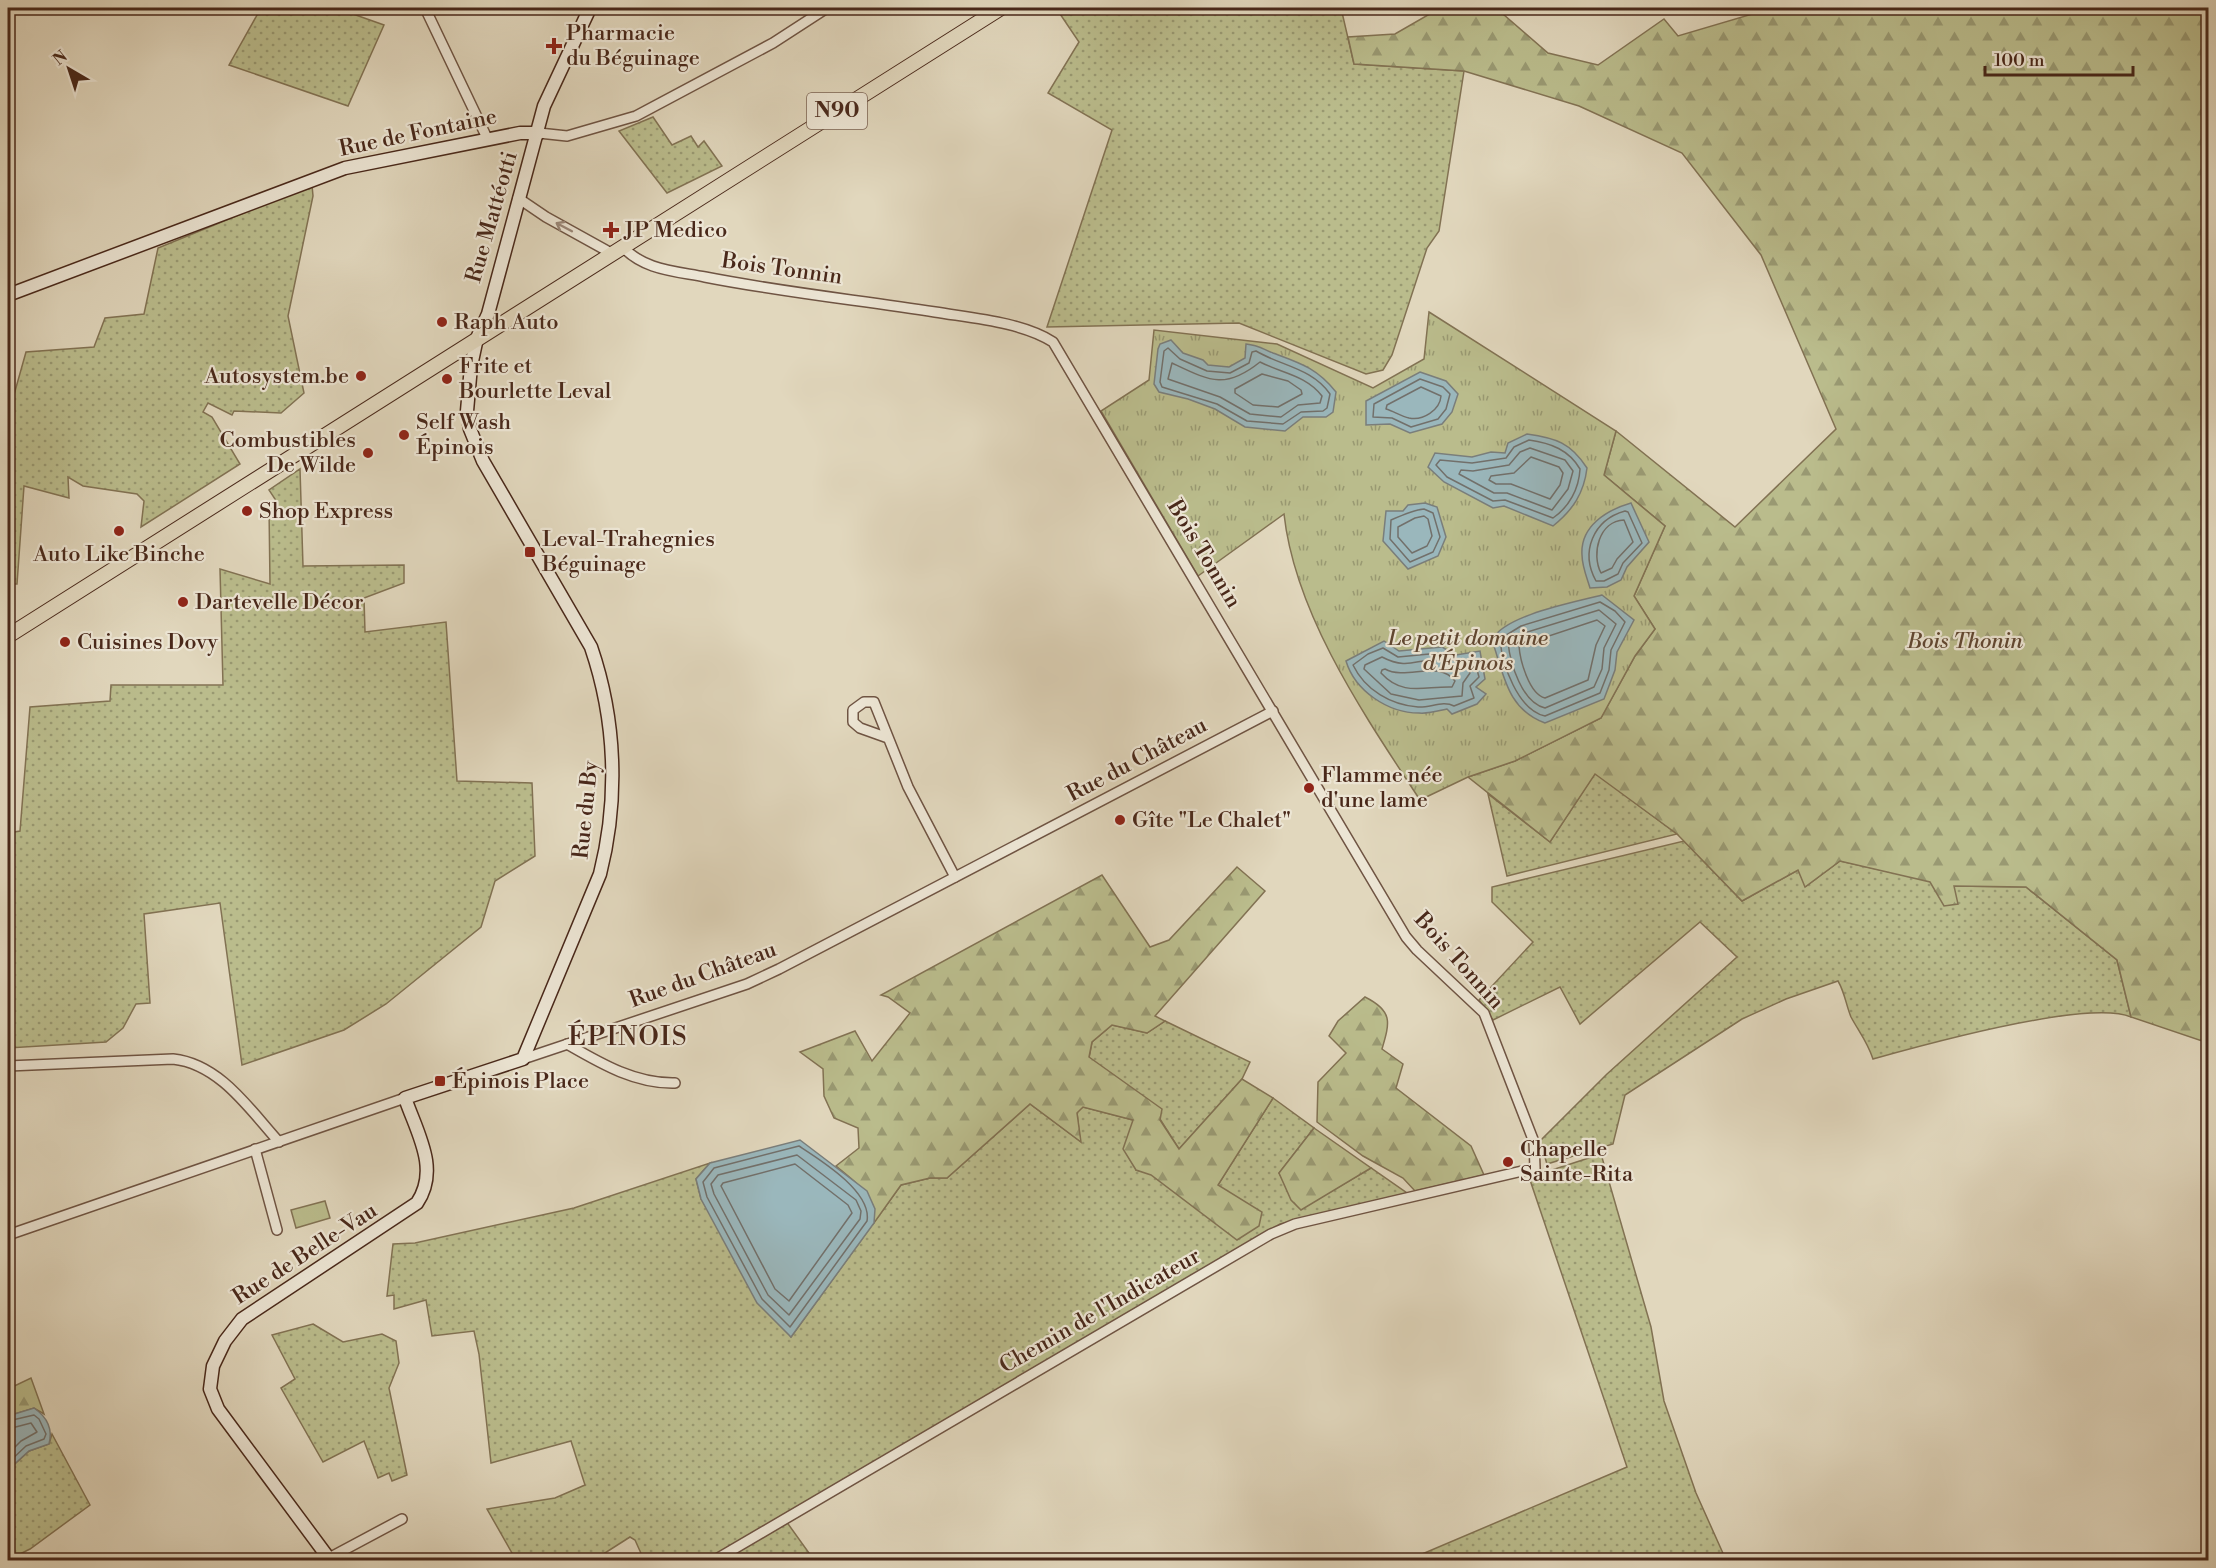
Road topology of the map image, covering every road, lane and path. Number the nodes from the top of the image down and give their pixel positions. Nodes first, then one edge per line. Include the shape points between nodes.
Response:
1 (425, 8) edge
2 (590, 8) edge
3 (826, 8) edge
4 (1001, 8) edge
5 (539, 133) junction
6 (488, 140) junction
7 (518, 198) junction
8 (617, 250) junction
9 (8, 295) edge
10 (477, 338) junction
11 (8, 636) edge
12 (1273, 711) junction
13 (888, 738) junction
14 (955, 877) junction
15 (567, 1044) junction
16 (523, 1059) junction
17 (8, 1066) edge
18 (675, 1083) dead end
19 (405, 1098) junction
20 (279, 1142) junction
21 (255, 1149) junction
22 (1534, 1168) joint
23 (277, 1230) dead end
24 (8, 1235) edge
25 (402, 1519) dead end
26 (330, 1559) edge
27 (715, 1560) edge

1 - 6 street
2 - 5 street, Rue Mattéotti via 544,106
3 - 5 street, Rue de Fontaine via 773,43 636,116 567,136
4 - 8 main road, N90
5 - 6 street, Rue de Fontaine
5 - 7 street, Rue Mattéotti
6 - 9 street, Rue de Fontaine via 345,168
8 -> 7 street, Bois Tonnin via 546,217
7 - 10 street, Rue Mattéotti via 488,314
8 - 10 main road, N90
8 - 12 street, Bois Tonnin via 655,267 977,319 1040,334 1053,342
10 - 11 main road, N90
10 - 16 street, Rue du By via 467,400 472,436 591,647 603,688 613,753 607,846 600,874
12 - 14 street, Rue du Château
12 - 22 street, Bois Tonnin via 1406,937 1484,1013 1534,1142
13 - 13 street via 860,728 853,722 853,710 864,702 874,702
13 - 14 street via 908,787
14 - 15 street, Rue du Château via 747,984
15 - 16 street, Rue du Château
15 - 18 street via 647,1082
16 - 19 street
17 - 20 street via 173,1059 189,1062 230,1088
19 - 20 street
19 - 26 street, Rue de Belle-Vau via 429,1166 426,1186 417,1203 242,1319 218,1353 210,1380 218,1408
20 - 21 street
21 - 23 street
21 - 24 street
22 - 27 street, Chemin de l'Indicateur via 1295,1224 1271,1234
25 - 26 street

